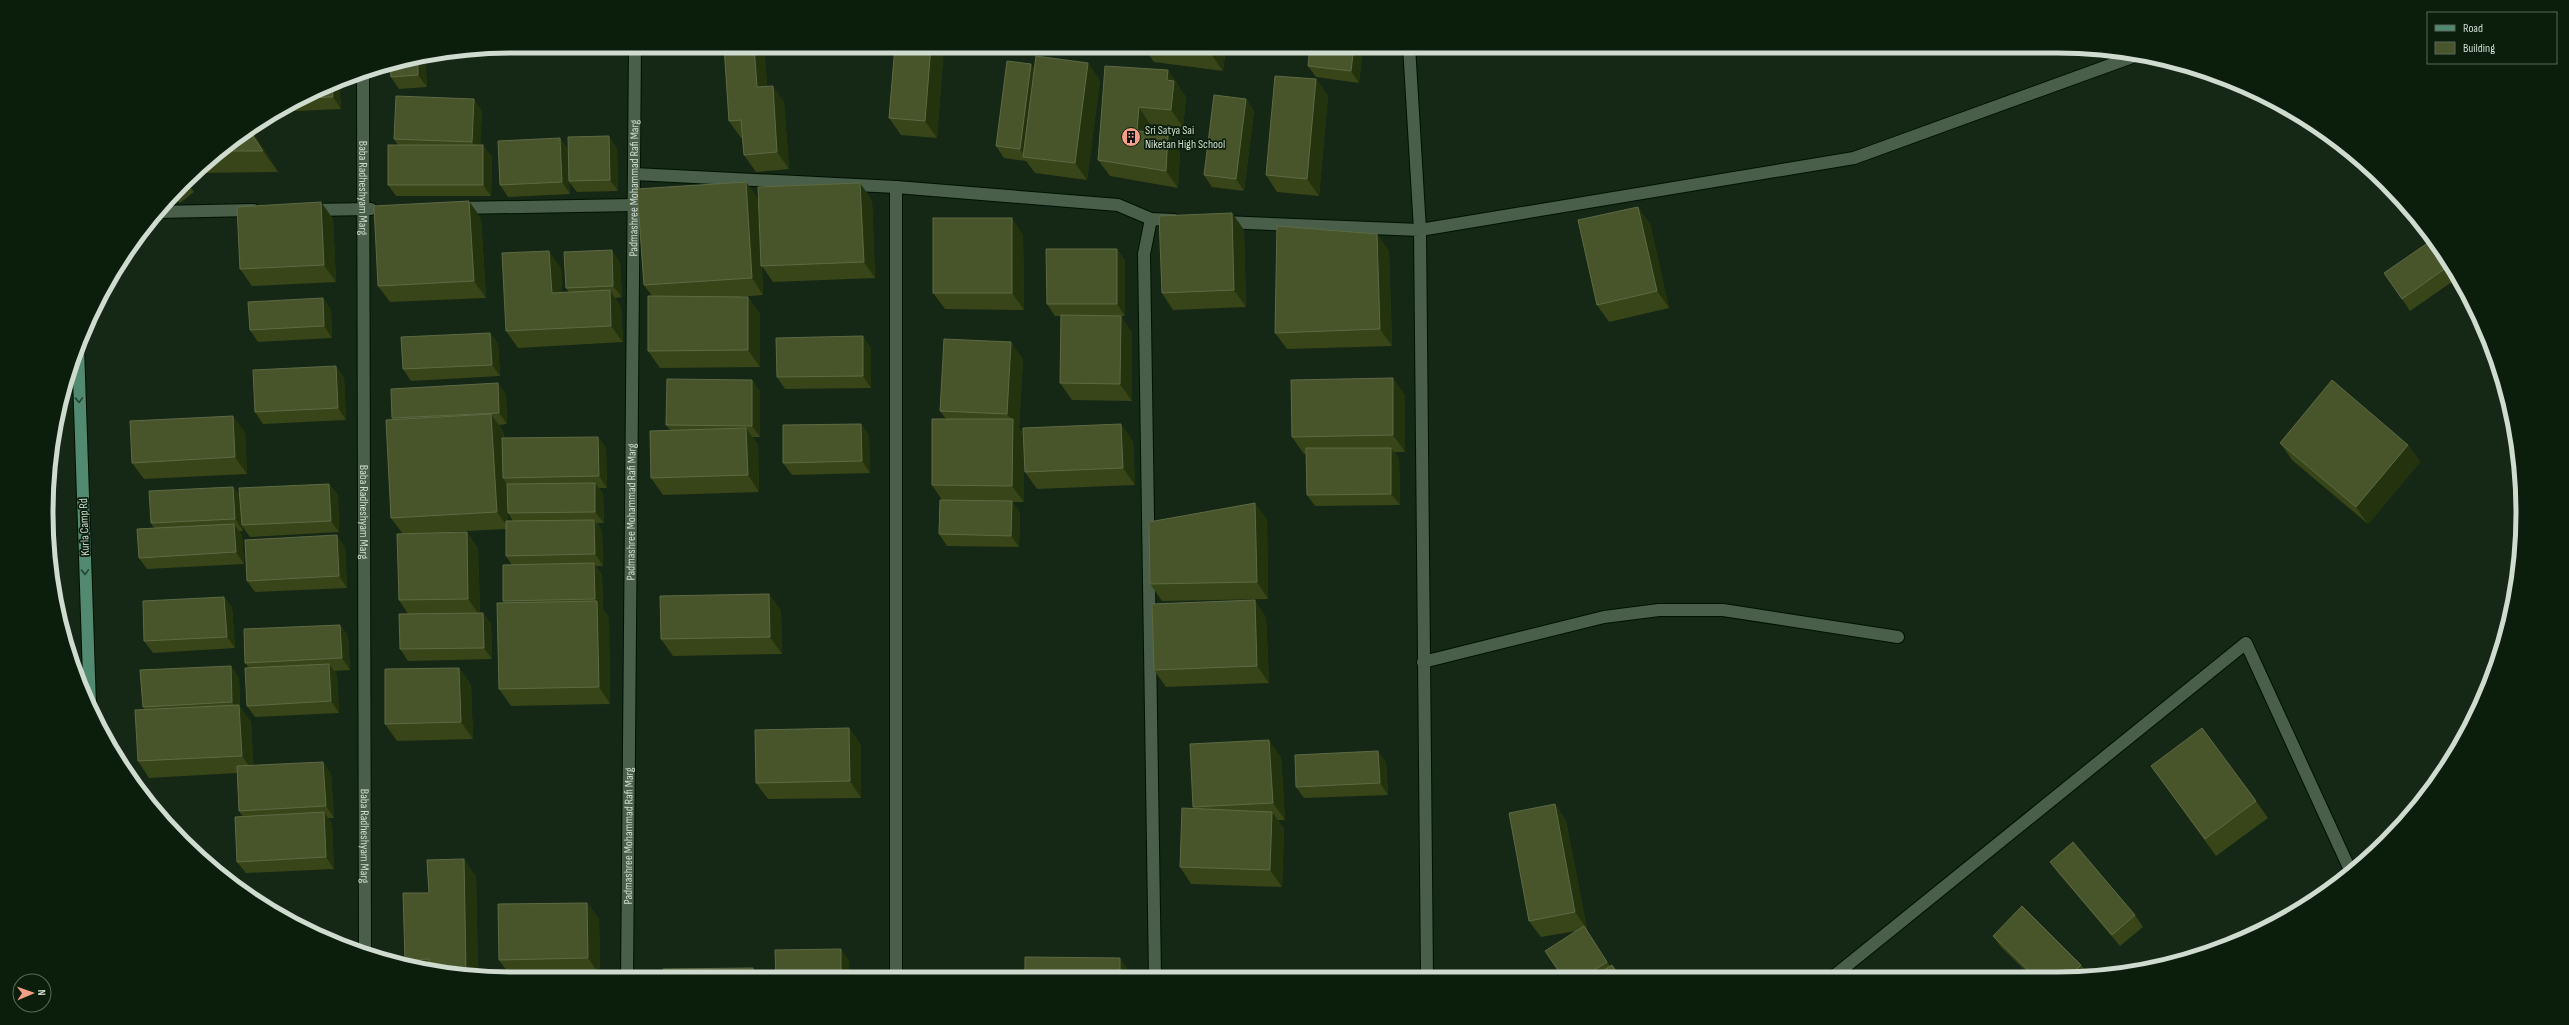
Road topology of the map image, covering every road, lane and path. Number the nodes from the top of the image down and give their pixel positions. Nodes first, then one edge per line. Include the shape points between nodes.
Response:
1 (635, 53) edge
2 (1409, 53) edge
3 (2127, 59) edge
4 (363, 78) edge
5 (634, 174) junction
6 (896, 187) junction
7 (634, 205) junction
8 (443, 208) edge
9 (364, 209) junction
10 (380, 209) edge
11 (268, 210) edge
12 (300, 210) edge
13 (165, 212) edge
14 (1151, 219) junction
15 (1182, 220) edge
16 (1214, 221) edge
17 (1420, 230) junction
18 (78, 361) edge
19 (1898, 637) dead end
20 (1423, 662) junction
21 (90, 692) edge
22 (2349, 867) edge
23 (366, 948) edge
24 (627, 972) edge
25 (896, 972) edge
26 (1155, 972) edge
27 (1427, 972) edge
28 (1839, 972) edge

1 - 5 street, Padmashree Mohammad Rafi Marg
2 - 17 street
3 - 17 street via 1854,158
4 - 9 street, Baba Radheshyam Marg
5 - 6 street
5 - 7 street, Padmashree Mohammad Rafi Marg
6 - 14 street via 1118,205
6 - 25 street
7 - 8 street
7 - 24 street, Padmashree Mohammad Rafi Marg
9 - 10 street
9 - 12 street
9 - 23 street, Baba Radheshyam Marg
11 - 13 street
14 - 15 street
14 - 26 street via 1144,254
16 - 17 street
17 - 20 street
18 -> 21 main road, Kurla Camp Rd
19 - 20 street via 1723,610 1659,610 1604,616
20 - 27 street
22 - 28 street via 2246,643

